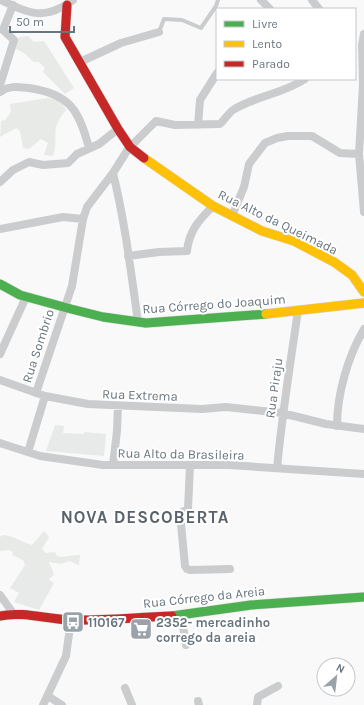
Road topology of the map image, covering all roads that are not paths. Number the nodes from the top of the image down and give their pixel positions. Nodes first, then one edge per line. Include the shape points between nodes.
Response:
1 (1, 0) edge
2 (218, 0) edge
3 (312, 0) edge
4 (70, 2) edge
5 (13, 6) junction
6 (318, 8) edge
7 (159, 32) joint
8 (364, 34) edge
9 (358, 45) edge
10 (363, 54) edge
11 (80, 62) junction
12 (363, 65) edge
13 (216, 75) edge
14 (304, 80) edge
15 (0, 85) edge
16 (0, 92) edge
17 (198, 124) junction
18 (118, 129) junction
19 (362, 132) edge
20 (130, 146) junction
21 (89, 148) junction
22 (359, 154) junction
23 (113, 173) junction
24 (0, 182) edge
25 (213, 206) junction
26 (364, 212) edge
27 (232, 216) junction
28 (83, 219) junction
29 (0, 229) edge
30 (128, 256) junction
31 (0, 284) edge
32 (364, 292) edge
33 (26, 297) junction
34 (364, 303) edge
35 (64, 307) junction
36 (298, 311) junction
37 (138, 322) junction
38 (364, 329) edge
39 (0, 354) edge
40 (0, 380) edge
41 (36, 393) junction
42 (45, 396) junction
43 (118, 406) junction
44 (282, 414) junction
45 (337, 426) junction
46 (364, 429) edge
47 (0, 443) edge
48 (28, 452) junction
49 (113, 465) junction
50 (190, 465) junction
51 (277, 468) junction
52 (364, 474) edge
53 (230, 569) dead end
54 (0, 595) edge
55 (364, 597) edge
56 (13, 612) junction
57 (181, 615) junction
58 (0, 616) edge
59 (71, 620) junction
60 (186, 645) dead end
61 (278, 686) dead end
62 (125, 688) dead end
63 (48, 696) junction
64 (43, 705) edge
65 (62, 705) edge
66 (132, 705) edge
67 (257, 705) edge

1 - 5 street
2 - 7 lane via 201,28 182,20 164,19
3 - 6 street
4 - 5 street via 45,14
4 - 11 street, Rua Alto da Queimada via 66,37
5 - 15 street via 3,30 14,40
7 - 11 street via 121,43
8 - 9 street
9 - 10 street
10 - 12 street
11 - 18 street, Rua Alto da Queimada
12 - 19 street
13 - 17 street via 200,100
14 - 17 street, Rua Sombrio via 296,86 232,111 220,124
16 - 21 street via 6,87 19,87 42,90 60,97 74,108 83,124
17 - 20 street, Rua Sombrio via 175,125 156,121
18 - 20 street, Rua Alto da Queimada
18 - 21 street via 99,144
19 - 22 street
20 - 23 street, Rua Sombrio
20 - 25 street, Rua Alto da Queimada via 162,172
21 - 24 street via 68,162 43,165 29,162 13,170
22 - 26 street
22 - 27 street via 340,153 312,136 288,136 265,143 249,164 244,187
23 - 28 street, Rua Sombrio via 87,207
23 - 30 street via 123,214
25 - 27 street, Rua Alto da Queimada
25 - 30 street via 198,220 190,233 187,251
27 - 32 street, Rua Alto da Queimada via 262,231 294,241 334,262 352,275
28 - 29 street via 63,217
28 - 35 street, Rua Sombrio via 72,286
30 - 37 street
31 - 33 street, Rua Córrego do Joaquim
33 - 35 street, Rua Córrego do Joaquim
33 - 39 street
34 - 36 street, Rua Córrego do Joaquim
35 - 37 street, Rua Córrego do Joaquim via 103,317
35 - 41 street, Rua Sombrio
36 - 37 street, Rua Córrego do Joaquim
36 - 44 street, Rua Piraju
38 - 45 street via 352,352
40 - 41 street, Rua Extrema
41 - 42 street, Rua Extrema
42 - 43 street, Rua Extrema via 88,404
42 - 48 street, Rua Sombrio
43 - 44 street, Rua Extrema via 202,410 226,407
43 - 49 street
44 - 45 street, Rua Extrema
44 - 51 street, Rua Piraju
45 - 46 street, Rua Extrema
47 - 48 street, Rua Alto da Brasileira
48 - 49 street, Rua Alto da Brasileira via 63,460
49 - 50 street, Rua Alto da Brasileira
50 - 51 street, Rua Alto da Brasileira
50 - 53 street via 188,509 180,513 186,569
51 - 52 street, Rua Alto da Brasileira
54 - 56 street
55 - 57 street, Rua Córrego da Areia via 264,603
56 - 58 street
56 - 59 street, Rua Córrego da Areia via 39,618
57 - 59 street, Rua Córrego da Areia
57 - 60 street
59 - 63 street via 66,656
61 - 67 street via 258,698
62 - 66 street
63 - 64 street
63 - 65 street

